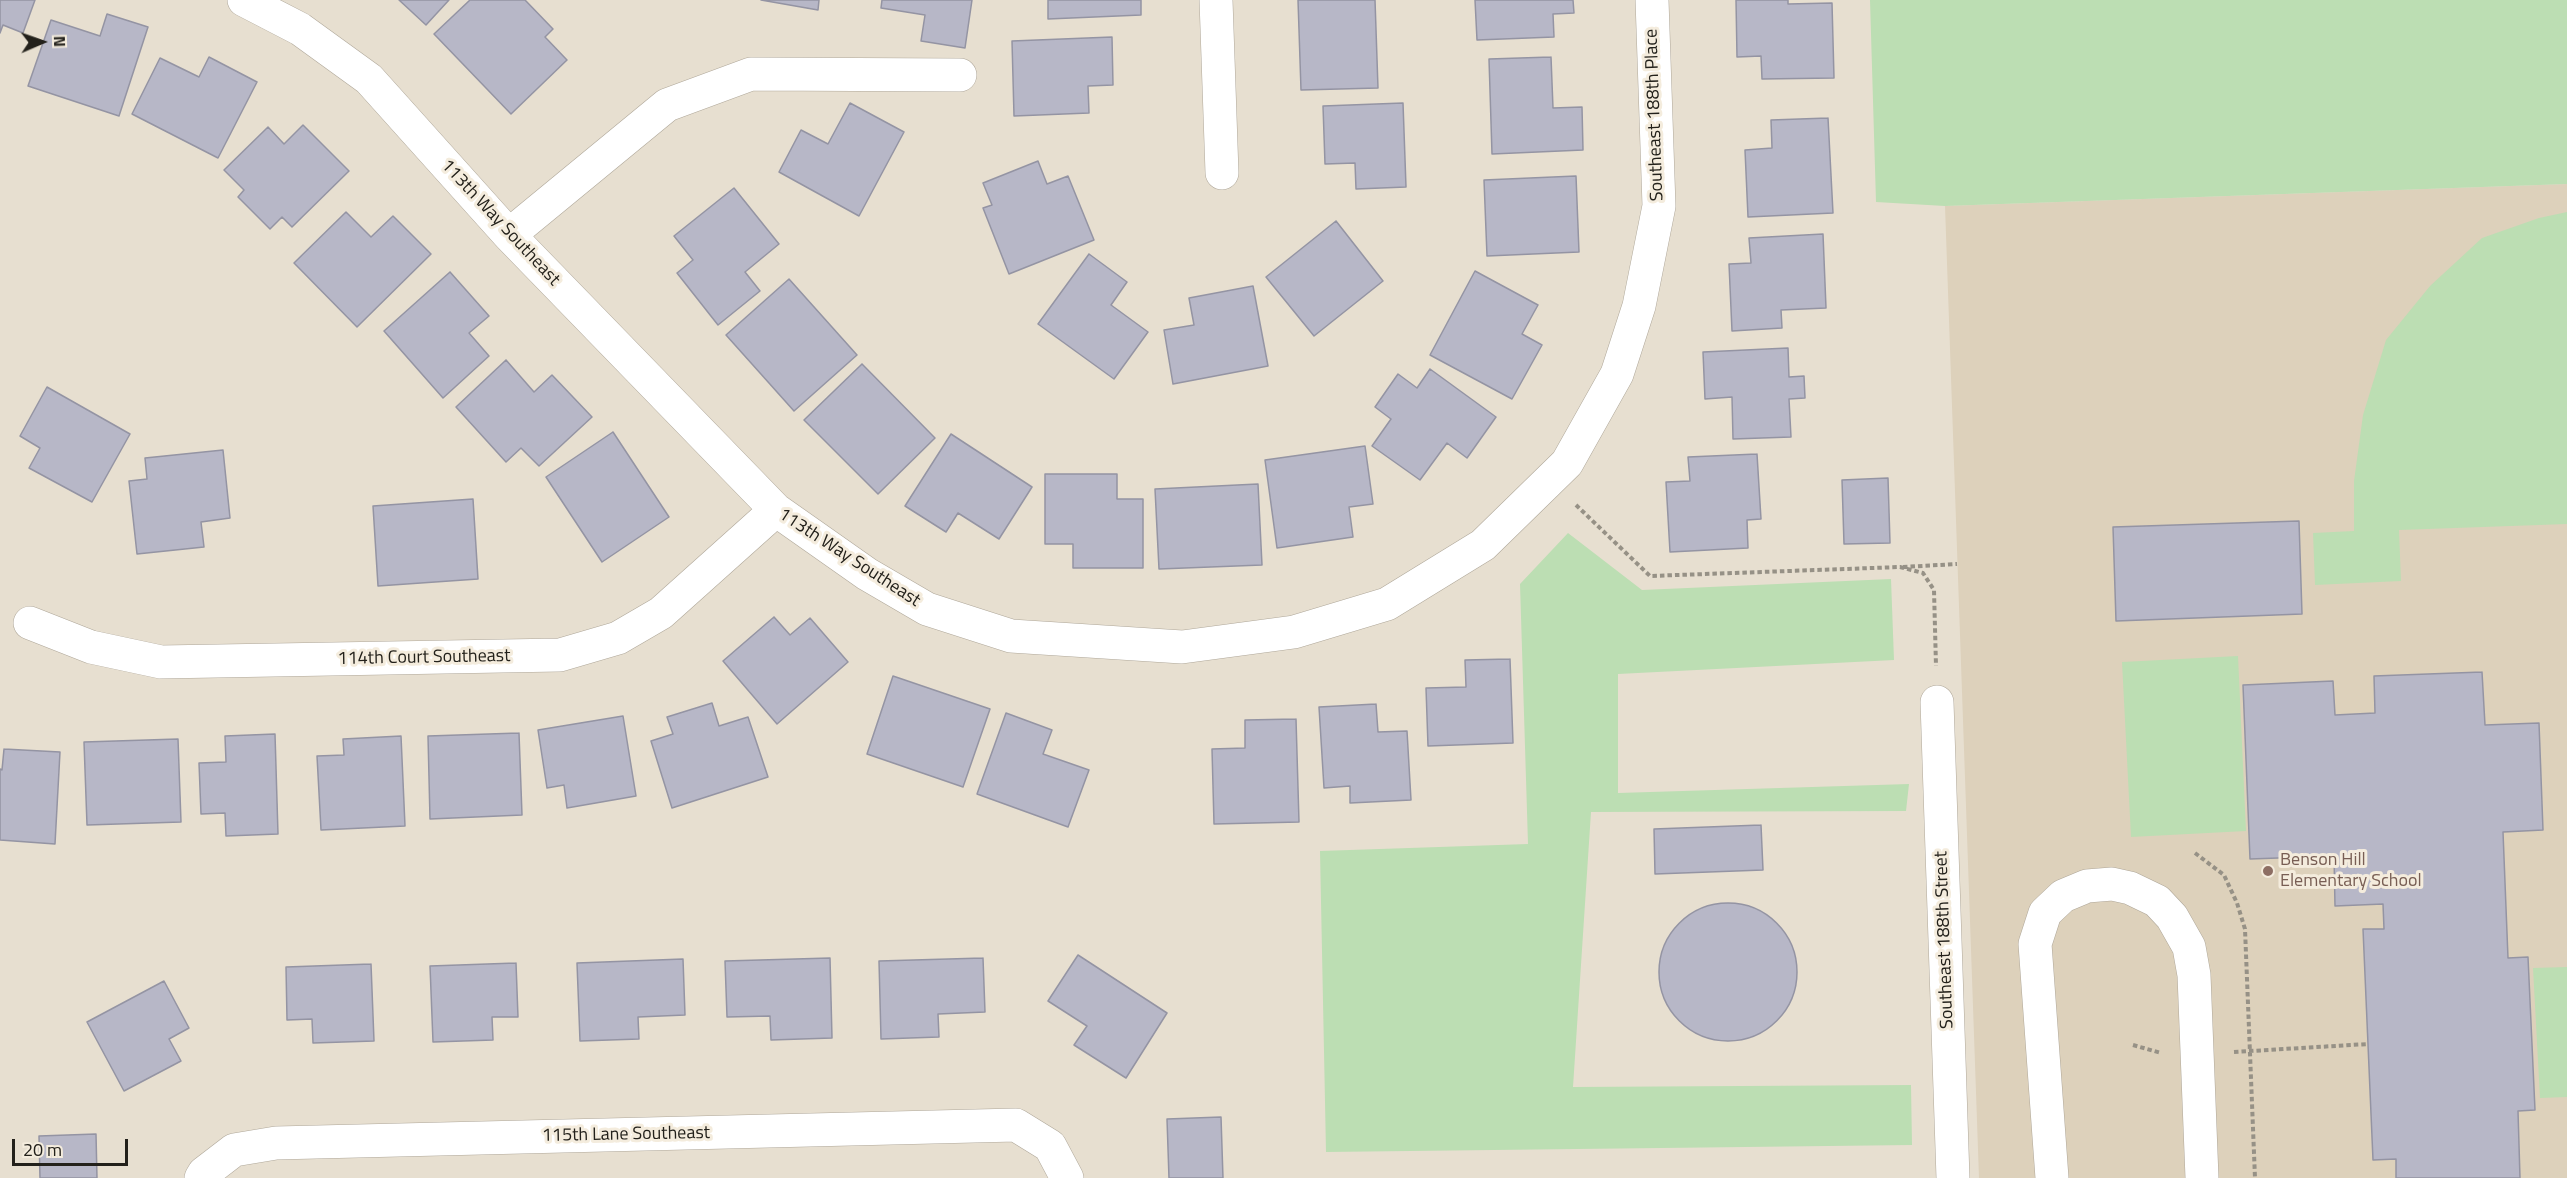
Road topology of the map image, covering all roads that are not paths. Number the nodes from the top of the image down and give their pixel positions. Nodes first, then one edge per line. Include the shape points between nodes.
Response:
1 (244, 0) edge
2 (1216, 0) edge
3 (1652, 0) edge
4 (960, 75) dead end
5 (1222, 173) dead end
6 (509, 235) junction
7 (1558, 472) joint
8 (776, 510) junction
9 (30, 623) dead end
10 (1937, 702) road end
11 (202, 1176) edge
12 (1067, 1178) edge
13 (1953, 1178) edge
14 (2052, 1178) edge
15 (2202, 1178) edge

1 - 6 street, 113th Way Southeast via 300,30 369,79
2 - 5 street
3 - 7 street, Southeast 188th Place via 1659,206 1639,306 1617,374
4 - 6 street via 751,74 666,105
6 - 8 street, 113th Way Southeast
7 - 8 street, 113th Way Southeast via 1483,545 1387,604 1294,632 1182,647 1011,636 927,609 867,574
8 - 9 street, 114th Court Southeast via 660,613 618,638 560,655 161,662 91,647
10 - 13 street, Southeast 188th Street
11 - 12 street, 115th Lane Southeast via 234,1150 276,1143 1016,1125 1050,1146
14 - 15 street via 2035,944 2045,913 2062,896 2086,886 2112,884 2157,901 2172,917 2189,947 2194,975

